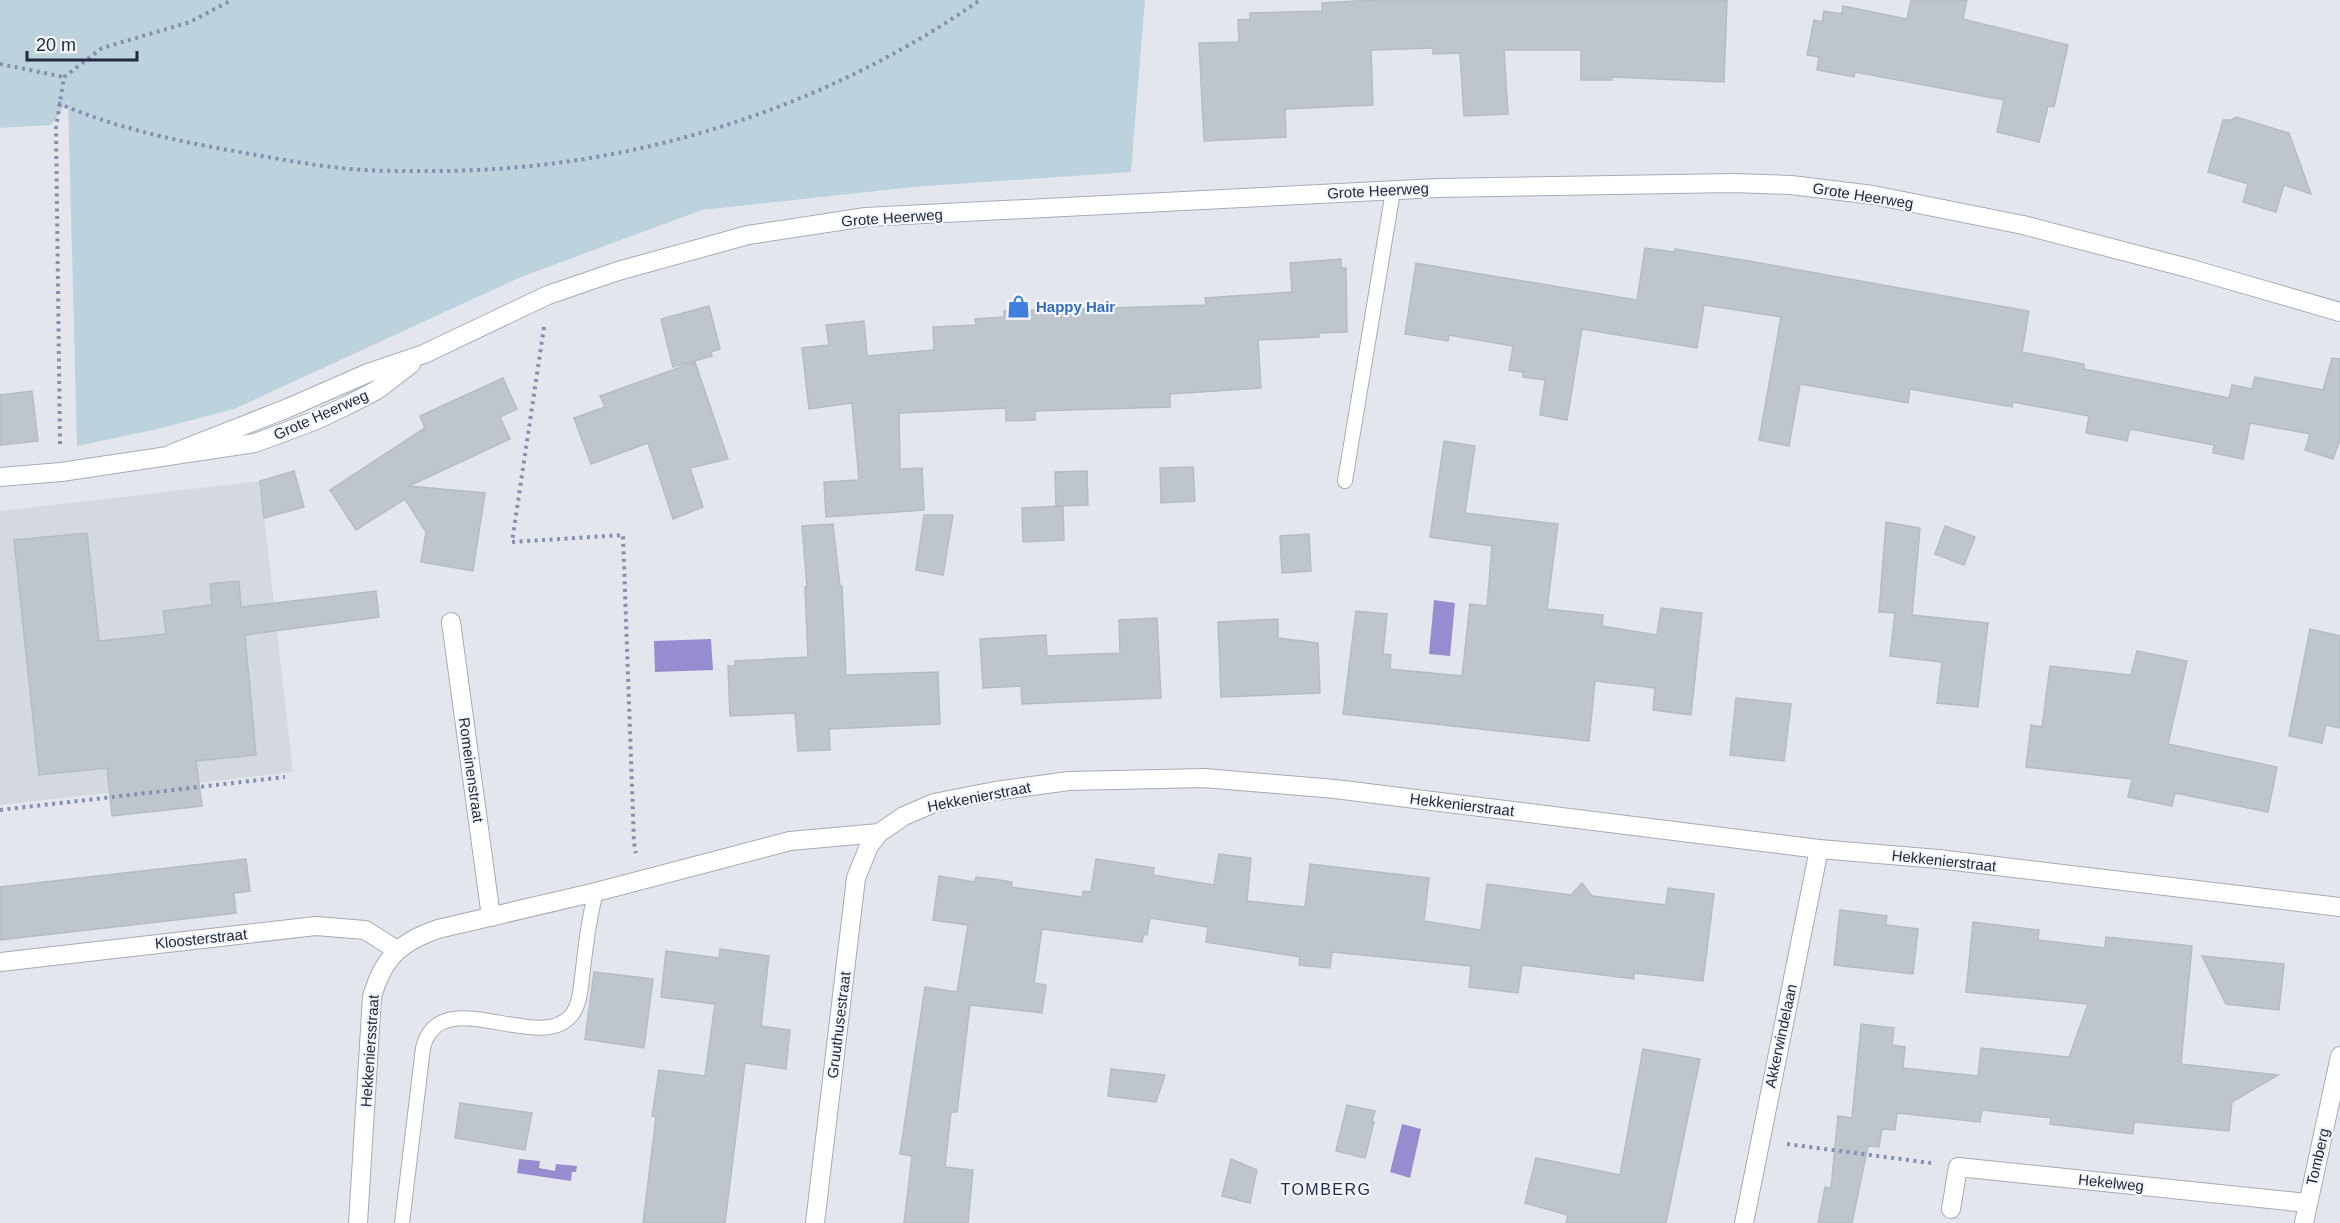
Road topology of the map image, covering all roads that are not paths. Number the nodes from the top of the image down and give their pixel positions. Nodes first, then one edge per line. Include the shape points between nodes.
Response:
1 (1393, 191) junction
2 (2340, 312) edge
3 (0, 477) edge
4 (1345, 481) dead end
5 (451, 622) dead end
6 (879, 833) junction
7 (1819, 849) junction
8 (596, 892) junction
9 (2340, 907) edge
10 (491, 917) junction
11 (398, 950) junction
12 (0, 962) edge
13 (2340, 1056) edge
14 (2307, 1203) junction
15 (1951, 1209) dead end
16 (358, 1223) edge
17 (402, 1223) edge
18 (815, 1223) edge
19 (1743, 1223) edge
20 (2304, 1223) edge

1 - 2 street, Grote Heerweg via 1733,183 1873,195 2023,225
1 - 3 street, Grote Heerweg via 866,217 748,235 548,295 424,354 171,454 61,472
1 - 4 lane
5 - 10 street, Romeinenstraat
6 - 7 street, Hekkenierstraat via 926,806 995,791 1069,781 1204,778 1335,789
6 - 8 street, Hekkenierstraat via 790,841
6 - 18 street, Gruuthusestraat via 856,878
7 - 9 street, Hekkenierstraat via 1938,859
7 - 19 street, Akkerwindelaan
8 - 10 street, Hekkeniersstraat
8 - 17 lane via 577,1004 568,1019 548,1027 454,1018 436,1025 428,1035 423,1048
10 - 11 street, Hekkeniersstraat via 416,937
11 - 12 street, Kloosterstraat via 365,930 316,926
11 - 16 street, Hekkeniersstraat via 377,977 372,997
13 - 14 street, Tomberg
14 - 15 street, Hekelweg via 1958,1167
14 - 20 street, Tomberg

